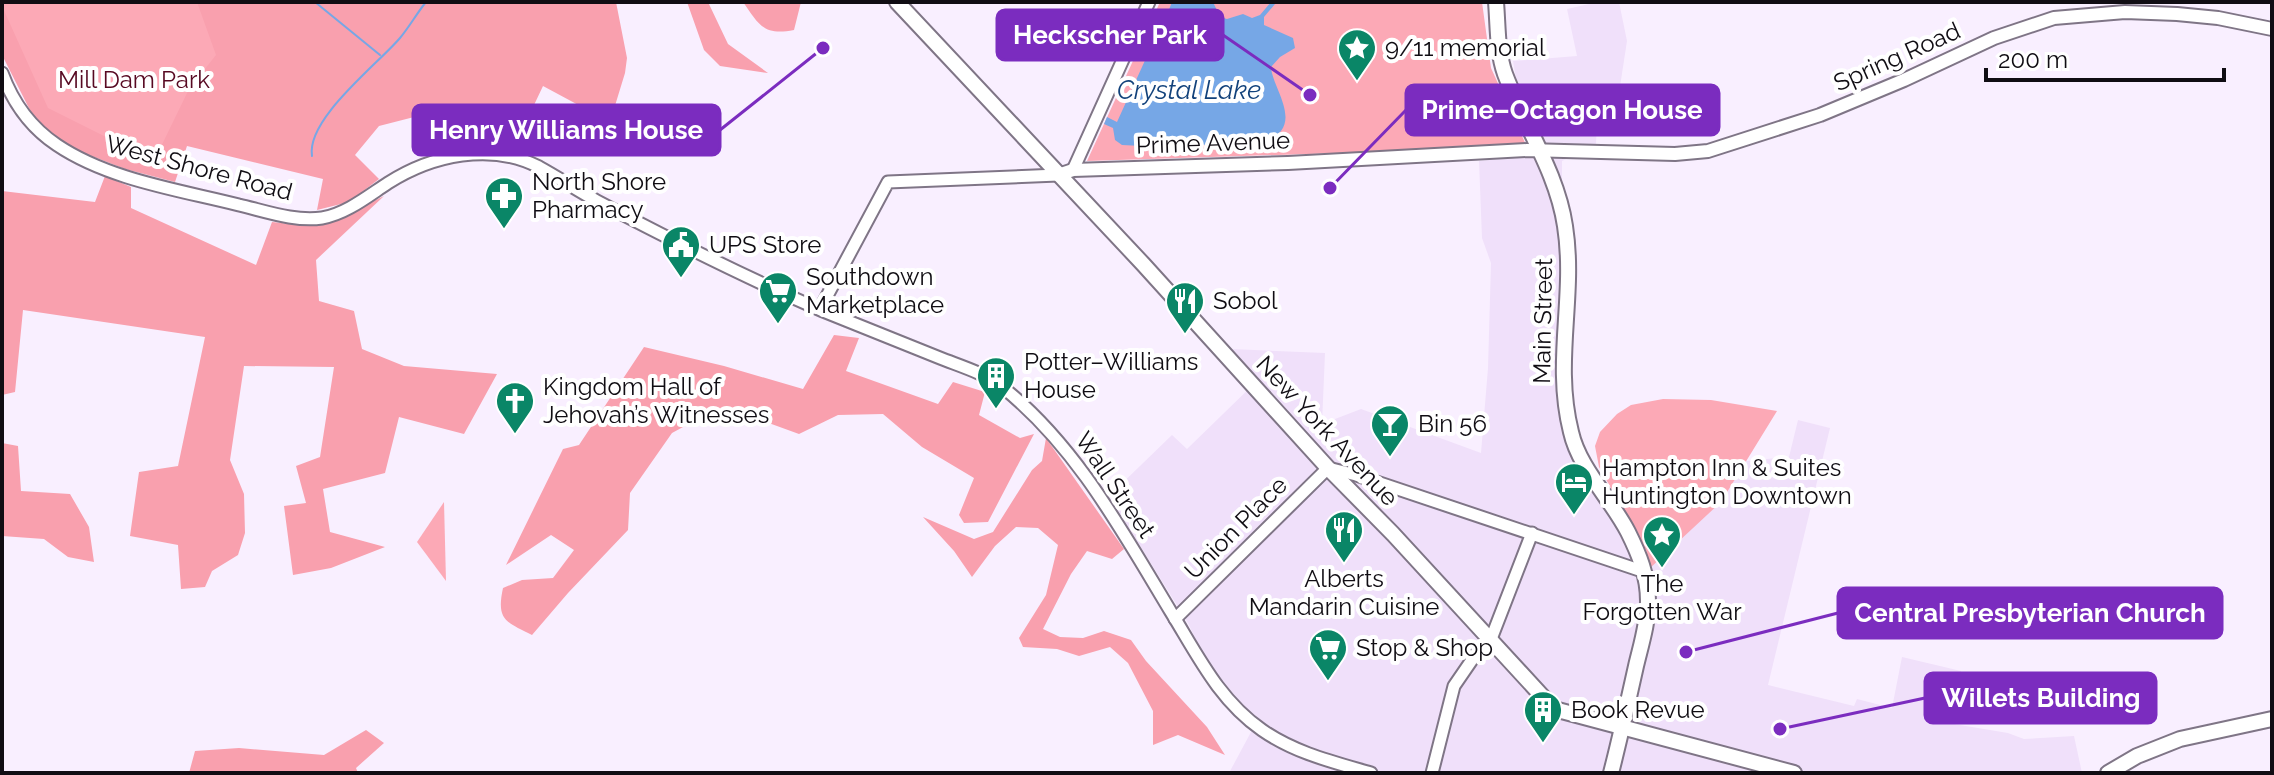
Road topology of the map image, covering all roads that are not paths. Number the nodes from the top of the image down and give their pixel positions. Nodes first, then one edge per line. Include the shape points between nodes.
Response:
1 (897, 2) edge
2 (1149, 2) edge
3 (1496, 2) edge
4 (2272, 29) edge
5 (2, 73) edge
6 (1541, 151) junction
7 (1073, 170) junction
8 (1058, 175) junction
9 (593, 199) joint
10 (820, 309) junction
11 (1328, 468) junction
12 (1532, 533) junction
13 (1645, 572) junction
14 (1175, 619) junction
15 (1491, 639) junction
16 (2272, 719) edge
17 (1622, 726) junction
18 (1371, 773) edge
19 (1432, 773) edge
20 (1611, 773) edge
21 (1794, 773) edge
22 (2108, 773) edge

1 - 8 main road, New York Avenue
2 - 7 street
3 - 6 main road, Main Street via 1505,73
4 - 6 main road, Spring Road via 2166,13 2054,18 1994,38 1820,115 1708,151
5 - 9 street, West Shore Road via 27,119 74,155 155,184 290,216 337,214 412,170 479,153 528,162
6 - 7 main road, Prime Avenue
6 - 13 main road, Main Street via 1566,229 1562,368 1572,439 1625,526
7 - 8 main road, Prime Avenue
8 - 10 street, Prime Avenue via 888,182
8 - 11 main road, New York Avenue
9 - 10 street, Wall Street
10 - 14 street, Wall Street via 992,379 1006,390 1083,469
11 - 12 street
11 - 14 street, Union Place
11 - 15 main road, New York Avenue
12 - 13 street
12 - 15 street
13 - 17 main road, Main Street via 1646,627
14 - 18 street, Wall Street via 1232,706 1261,729 1298,751
15 - 17 main road, New York Avenue via 1554,709
15 - 19 street via 1454,686
16 - 22 main road via 2180,739
17 - 20 main road, Main Street
17 - 21 main road, New York Avenue

